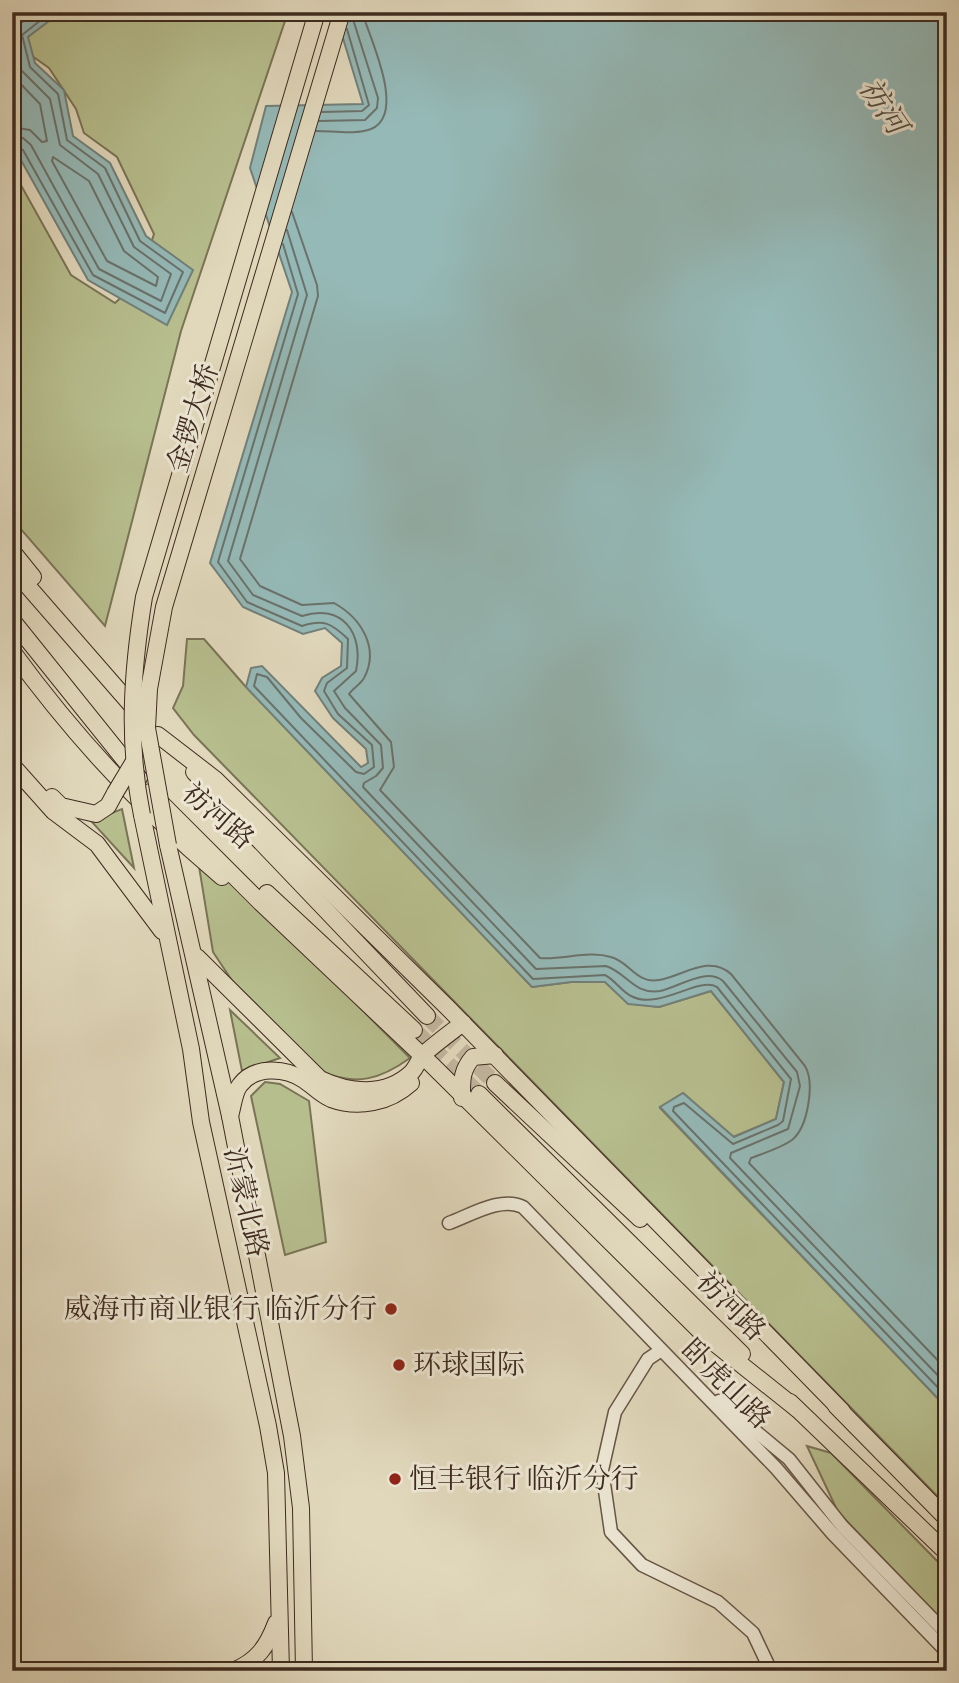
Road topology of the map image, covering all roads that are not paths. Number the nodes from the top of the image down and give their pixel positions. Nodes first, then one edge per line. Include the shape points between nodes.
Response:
1 (317, 12) edge
2 (342, 12) edge
3 (12, 551) edge
4 (12, 568) edge
5 (12, 620) edge
6 (12, 635) edge
7 (12, 651) edge
8 (102, 673) junction
9 (66, 687) junction
10 (158, 735) junction
11 (12, 754) edge
12 (132, 755) junction
13 (12, 765) edge
14 (150, 792) junction
15 (168, 845) joint
16 (166, 937) junction
17 (194, 954) junction
18 (323, 962) junction
19 (427, 1016) tunnel mouth
20 (463, 1023) junction
21 (414, 1030) tunnel mouth
22 (495, 1055) junction
23 (427, 1060) junction
24 (495, 1083) tunnel mouth
25 (479, 1094) tunnel mouth
26 (462, 1098) junction
27 (230, 1116) junction
28 (449, 1223) dead end
29 (660, 1351) junction
30 (797, 1409) junction
31 (842, 1411) junction
32 (947, 1519) edge
33 (947, 1553) edge
34 (279, 1615) junction
35 (947, 1634) edge
36 (947, 1651) edge
37 (233, 1671) edge
38 (281, 1671) edge
39 (304, 1671) edge
40 (771, 1671) edge

1 - 12 main road, 金锣大桥, bridge via 144,597 131,691
2 - 15 main road, 金锣大桥, bridge via 164,607 154,654 147,728
3 - 8 main road, 祊河路
4 - 8 main road, 祊河路
5 - 9 main road, 祊河路
6 - 9 main road
7 - 18 main road via 53,707 160,825
8 - 10 main road, 祊河路
9 - 14 main road, 祊河路
10 - 19 main road, 祊河路
10 - 20 main road via 215,779
11 - 12 main road, bridge via 61,806 96,814 116,793
12 - 16 main road, 沂蒙北路, bridge
13 - 16 main road via 53,811 97,844
14 - 18 main road
14 - 21 main road, 祊河路
15 - 17 main road, 沂蒙北路
16 - 34 main road, 沂蒙北路 via 276,1473
17 - 23 main road via 320,1079 337,1087 354,1091 390,1085
17 - 27 main road, 沂蒙北路
18 - 23 main road
20 - 22 main road
20 - 23 main road
22 - 26 main road via 473,1057 465,1066
22 - 31 main road
23 - 26 main road
23 - 27 main road via 389,1098 354,1105 328,1098 302,1078 281,1070 258,1072 239,1085
24 - 31 main road, 祊河路
25 - 30 main road, 祊河路
26 - 30 main road via 703,1335
27 - 39 main road, 沂蒙北路 via 297,1472
28 - 29 street via 501,1203 512,1201 523,1207
29 - 35 street, 卧虎山路 via 789,1459 842,1526
29 - 36 street, 卧虎山路
29 - 40 street via 648,1359 615,1412 601,1470 611,1531 642,1565 718,1602 753,1633
30 - 33 main road, 祊河路
31 - 32 main road, 祊河路
34 - 37 main road via 268,1645
34 - 38 main road, 沂蒙北路

